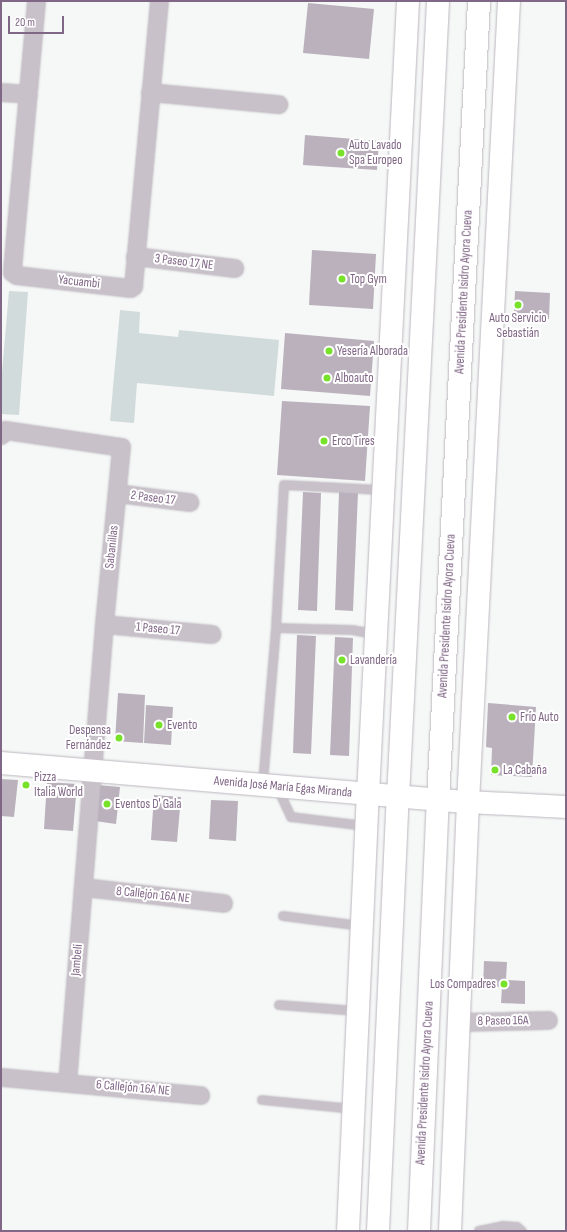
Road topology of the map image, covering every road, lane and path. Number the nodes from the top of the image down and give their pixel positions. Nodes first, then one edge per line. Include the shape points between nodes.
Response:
1 (36, 1) edge
2 (159, 1) edge
3 (408, 1) edge
4 (420, 1) edge
5 (479, 1) edge
6 (509, 1) edge
7 (437, 10) edge
8 (1, 92) edge
9 (150, 92) junction
10 (28, 94) junction
11 (278, 104) dead end
12 (135, 256) junction
13 (6, 258) edge
14 (234, 268) dead end
15 (1, 434) edge
16 (383, 490) junction
17 (117, 493) junction
18 (189, 502) dead end
19 (104, 624) junction
20 (276, 628) junction
21 (212, 634) dead end
22 (376, 634) junction
23 (1, 763) edge
24 (93, 771) junction
25 (269, 786) junction
26 (368, 794) junction
27 (398, 796) junction
28 (438, 800) junction
29 (468, 802) junction
30 (566, 807) edge
31 (366, 827) junction
32 (83, 887) junction
33 (223, 903) dead end
34 (283, 916) dead end
35 (362, 926) junction
36 (279, 1005) dead end
37 (358, 1011) junction
38 (548, 1020) dead end
39 (459, 1022) junction
40 (1, 1077) edge
41 (67, 1082) junction
42 (200, 1094) dead end
43 (262, 1100) dead end
44 (354, 1109) junction
45 (348, 1231) edge
46 (378, 1231) edge
47 (419, 1231) edge
48 (450, 1231) edge
49 (479, 1231) edge
50 (522, 1231) edge

1 - 10 street, Yacuambi
2 - 9 street, Yacuambi
3 - 16 main road
4 - 7 main road
5 - 28 main road, Avenida Presidente Isidro Ayora Cueva
6 - 29 main road
7 - 27 main road
8 - 10 street
9 - 11 street
9 - 12 street, Yacuambi
10 - 13 street, Yacuambi
12 - 13 street, Yacuambi via 133,286 130,288 16,275
12 - 14 street, 3 Paseo 17 NE
15 - 17 street, Sabanillas via 5,430 121,447
16 - 20 lane via 284,486
16 - 22 main road
17 - 18 street, 2 Paseo 17
17 - 19 street, Sabanillas
19 - 21 street, 1 Paseo 17
19 - 24 street, Sabanillas
20 - 22 lane via 352,630
20 - 25 lane
22 - 26 main road
23 - 24 main road, Avenida José María Egas Miranda
24 - 25 main road, Avenida José María Egas Miranda
24 - 32 street, Jambeli
25 - 26 main road, Avenida José María Egas Miranda
25 - 31 lane via 291,817
26 - 27 main road, Avenida José María Egas Miranda
26 - 31 main road
27 - 28 main road, Avenida José María Egas Miranda
27 - 46 main road
28 - 29 main road, Avenida José María Egas Miranda
28 - 47 main road, Avenida Presidente Isidro Ayora Cueva
29 - 30 main road, Avenida José María Egas Miranda
29 - 39 main road
31 - 35 main road
32 - 33 street, 8 Callejón 16A NE
32 - 41 street, Jambeli
34 - 35 lane
35 - 37 main road
36 - 37 lane
37 - 44 main road
38 - 39 street, 8 Paseo 16A
39 - 48 main road
40 - 41 street
41 - 42 street, 6 Callejón 16A NE
43 - 44 lane
44 - 45 main road
49 - 50 lane via 503,1226 517,1227

